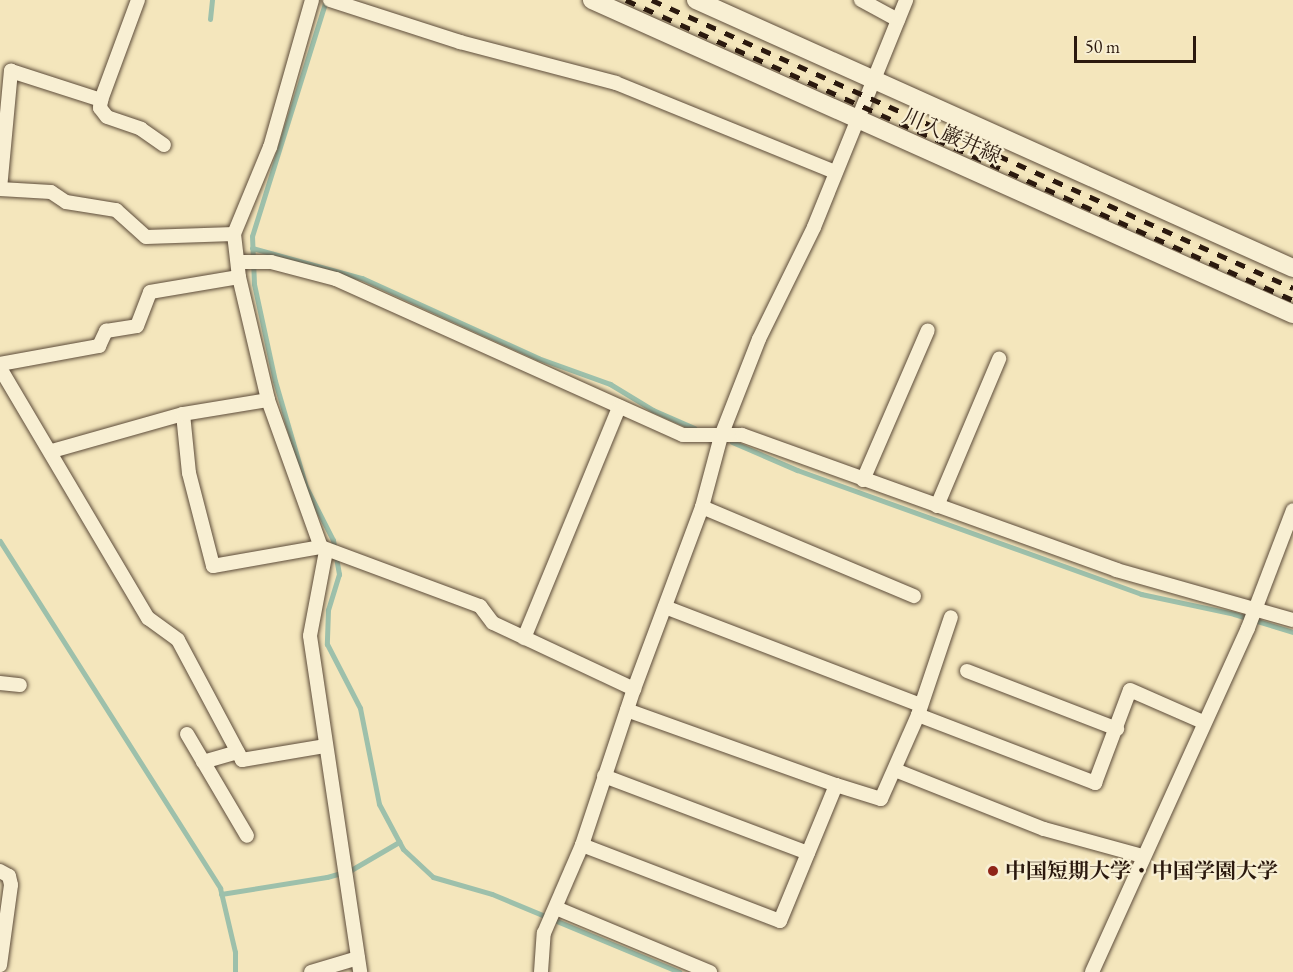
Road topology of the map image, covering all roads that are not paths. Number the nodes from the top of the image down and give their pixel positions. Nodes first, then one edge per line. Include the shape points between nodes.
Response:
1 (138, 0) edge
2 (312, 0) edge
3 (330, 0) edge
4 (592, 0) edge
5 (696, 0) edge
6 (861, 0) edge
7 (906, 0) edge
8 (898, 20) junction
9 (5, 70) edge
10 (872, 80) junction
11 (101, 100) junction
12 (857, 117) junction
13 (164, 145) dead end
14 (835, 172) junction
15 (0, 189) edge
16 (234, 234) junction
17 (239, 262) junction
18 (1293, 268) edge
19 (239, 276) junction
20 (1293, 314) edge
21 (928, 330) dead end
22 (999, 359) dead end
23 (0, 366) edge
24 (268, 400) junction
25 (619, 407) junction
26 (183, 414) junction
27 (721, 436) junction
28 (52, 451) junction
29 (863, 480) junction
30 (938, 506) junction
31 (702, 507) junction
32 (1293, 510) edge
33 (324, 549) junction
34 (914, 596) dead end
35 (665, 607) junction
36 (1251, 615) junction
37 (951, 617) dead end
38 (1293, 620) edge
39 (524, 639) junction
40 (967, 671) dead end
41 (0, 683) edge
42 (20, 685) dead end
43 (634, 689) junction
44 (918, 709) junction
45 (627, 710) junction
46 (1203, 722) junction
47 (1117, 729) junction
48 (187, 734) dead end
49 (326, 746) junction
50 (238, 752) junction
51 (203, 762) junction
52 (895, 770) junction
53 (604, 776) junction
54 (836, 785) junction
55 (247, 837) dead end
56 (582, 844) junction
57 (808, 853) junction
58 (1142, 856) junction
59 (0, 871) edge
60 (556, 908) junction
61 (0, 965) edge
62 (359, 965) edge
63 (311, 972) edge
64 (541, 972) edge
65 (710, 972) edge
66 (1092, 972) edge

1 - 11 street
2 - 16 street via 270,147
3 - 14 street via 460,42 616,83 748,133
4 - 12 main road, 川入巌井線
5 - 10 main road, 川入巌井線
6 - 8 street
7 - 8 street
8 - 10 street
9 - 11 street
9 - 15 street
10 - 12 street
10 - 18 main road, 川入巌井線
11 - 13 street via 100,108 107,117 141,129
12 - 14 street
12 - 20 main road, 川入巌井線
14 - 27 street via 814,227 759,339
15 - 16 street via 51,192 66,201 116,210 146,237
16 - 17 street
17 - 19 street
17 - 25 street via 271,262 366,291
19 - 23 street via 150,292 137,326 106,331 99,346
19 - 24 street
21 - 29 street
22 - 30 street
23 - 28 street
24 - 26 street
24 - 33 street
25 - 27 street via 683,435
25 - 39 street
26 - 28 street
26 - 33 street via 189,473 213,566
27 - 29 street via 742,435
27 - 31 street
28 - 50 street via 148,618 178,640
29 - 30 street
30 - 36 street
31 - 34 street
31 - 35 street
32 - 36 street
33 - 39 street via 480,606 493,623
33 - 49 street via 310,636
35 - 43 street
35 - 44 street
36 - 38 street
36 - 46 street
37 - 44 street
39 - 43 street
40 - 47 street
41 - 42 street
43 - 45 street
44 - 47 street via 1095,783
44 - 52 street
45 - 53 street
45 - 54 street
46 - 47 street via 1130,690
46 - 58 street
48 - 51 street
49 - 50 street via 242,760
49 - 62 street
50 - 51 street
51 - 55 street
52 - 54 street via 881,799
52 - 58 street via 1044,829
53 - 56 street
53 - 57 street
54 - 57 street
56 - 57 street via 780,921
56 - 60 street
58 - 66 street
59 - 61 street via 9,876 11,885
60 - 64 street via 544,933
60 - 65 street
62 - 63 street

